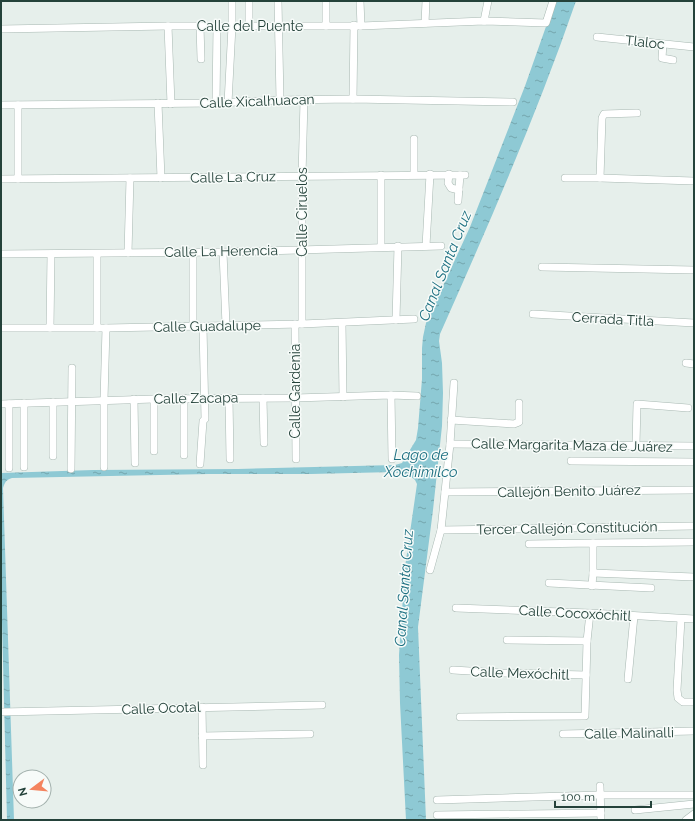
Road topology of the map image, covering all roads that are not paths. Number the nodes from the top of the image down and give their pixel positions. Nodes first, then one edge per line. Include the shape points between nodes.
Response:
1 (232, 1) edge
2 (249, 1) edge
3 (278, 1) edge
4 (326, 1) edge
5 (360, 1) edge
6 (426, 1) edge
7 (488, 1) edge
8 (553, 1) edge
9 (484, 21) junction
10 (425, 23) junction
11 (249, 25) junction
12 (279, 25) junction
13 (168, 26) junction
14 (200, 26) junction
15 (217, 26) junction
16 (232, 26) junction
17 (326, 26) junction
18 (357, 26) junction
19 (1, 29) edge
20 (597, 36) dead end
21 (663, 44) junction
22 (694, 47) edge
23 (201, 59) dead end
24 (674, 60) dead end
25 (353, 99) junction
26 (280, 100) junction
27 (304, 100) junction
28 (513, 102) dead end
29 (216, 103) junction
30 (228, 103) junction
31 (158, 104) junction
32 (171, 104) junction
33 (18, 105) junction
34 (1, 106) edge
35 (637, 113) dead end
36 (414, 139) dead end
37 (414, 174) junction
38 (430, 174) junction
39 (449, 174) junction
40 (381, 175) junction
41 (302, 176) junction
42 (130, 178) junction
43 (161, 178) junction
44 (565, 178) dead end
45 (600, 178) junction
46 (1, 179) edge
47 (18, 179) junction
48 (694, 181) edge
49 (459, 190) junction
50 (458, 201) dead end
51 (398, 246) junction
52 (426, 246) junction
53 (441, 246) dead end
54 (380, 247) junction
55 (302, 249) junction
56 (193, 252) junction
57 (222, 252) junction
58 (128, 253) junction
59 (1, 254) edge
60 (51, 254) junction
61 (97, 254) junction
62 (542, 267) dead end
63 (694, 270) edge
64 (533, 314) dead end
65 (414, 319) dead end
66 (396, 320) junction
67 (342, 323) junction
68 (694, 323) edge
69 (299, 324) junction
70 (193, 325) junction
71 (226, 325) junction
72 (203, 326) junction
73 (1, 328) edge
74 (50, 328) junction
75 (97, 328) junction
76 (106, 328) junction
77 (686, 363) dead end
78 (694, 364) edge
79 (72, 368) dead end
80 (454, 383) dead end
81 (391, 395) junction
82 (417, 396) dead end
83 (343, 397) junction
84 (184, 398) junction
85 (205, 398) junction
86 (229, 398) junction
87 (263, 398) junction
88 (295, 398) junction
89 (134, 399) junction
90 (154, 399) junction
91 (104, 400) junction
92 (53, 402) junction
93 (71, 402) junction
94 (519, 402) dead end
95 (24, 403) junction
96 (1, 404) edge
97 (9, 404) junction
98 (688, 408) dead end
99 (451, 420) junction
100 (264, 443) dead end
101 (450, 444) junction
102 (636, 445) junction
103 (694, 446) edge
104 (154, 451) dead end
105 (53, 456) dead end
106 (184, 456) dead end
107 (230, 459) dead end
108 (296, 459) dead end
109 (392, 459) dead end
110 (571, 461) dead end
111 (694, 462) edge
112 (135, 463) dead end
113 (200, 464) dead end
114 (24, 467) dead end
115 (104, 467) dead end
116 (9, 468) dead end
117 (71, 468) dead end
118 (694, 490) edge
119 (444, 492) junction
120 (694, 526) edge
121 (441, 530) junction
122 (694, 542) edge
123 (529, 544) dead end
124 (593, 544) junction
125 (430, 570) dead end
126 (593, 573) junction
127 (694, 577) edge
128 (549, 583) dead end
129 (592, 586) junction
130 (651, 588) dead end
131 (456, 608) dead end
132 (590, 613) junction
133 (634, 616) junction
134 (681, 619) junction
135 (694, 619) edge
136 (507, 640) dead end
137 (587, 641) junction
138 (453, 670) dead end
139 (586, 676) junction
140 (628, 679) dead end
141 (694, 702) edge
142 (322, 705) dead end
143 (202, 707) junction
144 (1, 712) edge
145 (460, 717) dead end
146 (694, 732) edge
147 (310, 734) dead end
148 (563, 734) dead end
149 (202, 736) junction
150 (203, 765) dead end
151 (600, 786) dead end
152 (600, 795) junction
153 (694, 795) edge
154 (436, 800) dead end
155 (694, 804) edge
156 (636, 810) dead end
157 (694, 814) edge
158 (436, 815) dead end
159 (601, 817) edge
160 (686, 820) edge

1 - 16 street
2 - 11 street
3 - 12 street
4 - 17 street
5 - 18 street
6 - 10 street
7 - 9 street
8 - 9 street, Calle del Puente via 546,23
9 - 10 street, Calle del Puente
10 - 18 street, Calle del Puente
11 - 12 street, Calle del Puente
11 - 16 street, Calle del Puente
12 - 17 street, Calle del Puente
12 - 26 street
13 - 14 street, Calle del Puente
13 - 19 street, Calle del Puente
13 - 32 street
14 - 15 street, Calle del Puente
14 - 23 street
15 - 16 street, Calle del Puente
15 - 29 street
16 - 30 street
17 - 18 street, Calle del Puente
18 - 25 street
20 - 21 street, Tlaloc
21 - 22 street, Tlaloc
21 - 24 street via 662,58
25 - 27 street, Calle Xicalhuacan
25 - 28 street, Calle Xicalhuacan
26 - 27 street, Calle Xicalhuacan
26 - 30 street, Calle Xicalhuacan
27 - 41 street, Calle Ciruelos
29 - 30 street, Calle Xicalhuacan
29 - 32 street, Calle Xicalhuacan
31 - 32 street, Calle Xicalhuacan
31 - 33 street, Calle Xicalhuacan
31 - 43 street
33 - 34 street, Calle Xicalhuacan
33 - 47 street
35 - 45 street via 604,114
36 - 37 street
37 - 38 street, Calle La Cruz
37 - 40 street, Calle La Cruz
38 - 39 street, Calle La Cruz
38 - 52 street
39 - 49 street via 448,183 451,188
39 - 49 street, Calle La Cruz via 462,175
40 - 41 street, Calle La Cruz
40 - 54 street
41 - 43 street, Calle La Cruz
41 - 55 street, Calle Ciruelos
42 - 43 street, Calle La Cruz
42 - 47 street, Calle La Cruz
42 - 58 street
44 - 45 street
45 - 48 street
46 - 47 street, Calle La Cruz
49 - 50 street
51 - 52 street, Calle La Herencia
51 - 54 street, Calle La Herencia
51 - 66 street
52 - 53 street, Calle La Herencia
54 - 55 street, Calle La Herencia
55 - 57 street, Calle La Herencia
55 - 69 street, Calle Ciruelos
56 - 57 street, Calle La Herencia
56 - 58 street, Calle La Herencia
56 - 70 street
57 - 71 street
58 - 61 street, Calle La Herencia
59 - 60 street, Calle La Herencia
60 - 61 street, Calle La Herencia
60 - 74 street
61 - 75 street
62 - 63 street
64 - 68 street, Cerrada Titla
65 - 66 street, Calle Guadalupe
66 - 67 street, Calle Guadalupe
67 - 69 street, Calle Guadalupe
67 - 83 street
69 - 71 street, Calle Guadalupe
69 - 88 street, Calle Gardenia
70 - 72 street, Calle Guadalupe
70 - 76 street, Calle Guadalupe
71 - 72 street, Calle Guadalupe
72 - 85 street
73 - 74 street, Calle Guadalupe
74 - 75 street, Calle Guadalupe
75 - 76 street, Calle Guadalupe
76 - 91 street
77 - 78 street
79 - 93 street
80 - 99 street
81 - 82 street, Calle Zacapa
81 - 83 street, Calle Zacapa
81 - 109 street
83 - 88 street, Calle Zacapa
84 - 85 street, Calle Zacapa
84 - 90 street, Calle Zacapa
84 - 106 street
85 - 86 street, Calle Zacapa
85 - 113 street
86 - 87 street, Calle Zacapa
86 - 107 street
87 - 88 street, Calle Zacapa
87 - 100 street
88 - 108 street, Calle Gardenia
89 - 90 street, Calle Zacapa
89 - 91 street, Calle Zacapa
89 - 112 street
90 - 104 street
91 - 93 street, Calle Zacapa
91 - 115 street
92 - 93 street, Calle Zacapa
92 - 95 street, Calle Zacapa
92 - 105 street
93 - 117 street
94 - 99 street via 518,422 514,424
95 - 97 street, Calle Zacapa
95 - 114 street
96 - 97 street, Calle Zacapa
97 - 116 street
98 - 102 street via 637,404
99 - 101 street
101 - 102 street, Calle Margarita Maza de Juárez
101 - 119 street
102 - 103 street, Calle Margarita Maza de Juárez
110 - 111 street
118 - 119 street, Callejón Benito Juárez
119 - 121 street
120 - 121 street, Tercer Callejón Constitución
121 - 125 street
122 - 124 street
123 - 124 street
124 - 126 street
126 - 127 street
126 - 129 street
128 - 129 street
129 - 130 street
131 - 132 street, Calle Cocoxóchitl
132 - 133 street, Calle Cocoxóchitl
132 - 137 street, Calle Malinalli
133 - 134 street, Calle Cocoxóchitl
133 - 140 street
134 - 135 street, Calle Cocoxóchitl
134 - 141 street via 678,698 683,702
136 - 137 street
137 - 139 street, Calle Malinalli
138 - 139 street, Calle Mexóchitl
139 - 145 street, Calle Malinalli via 585,716
142 - 143 street, Calle Ocotal
143 - 144 street, Calle Ocotal
143 - 149 street
146 - 148 street, Calle Malinalli
147 - 149 street
149 - 150 street
151 - 152 street
152 - 153 street
152 - 154 street
152 - 159 street
155 - 156 street
157 - 160 street
158 - 159 street

